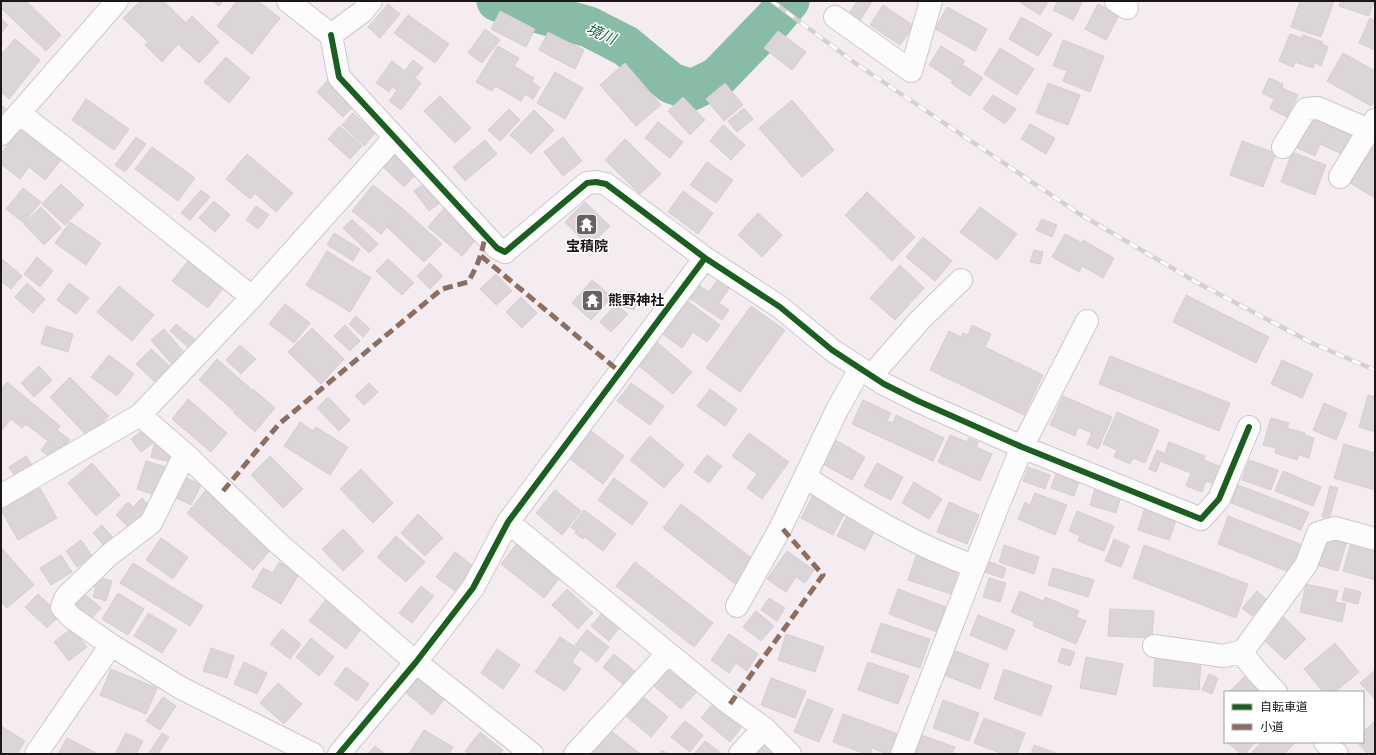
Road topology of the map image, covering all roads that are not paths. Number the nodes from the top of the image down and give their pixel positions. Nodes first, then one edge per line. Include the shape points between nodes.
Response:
1 (116, 1) edge
2 (288, 1) edge
3 (372, 1) edge
4 (931, 1) edge
5 (835, 17) dead end
6 (331, 34) junction
7 (19, 113) junction
8 (1372, 125) edge
9 (1, 134) edge
10 (394, 138) junction
11 (1283, 147) dead end
12 (1340, 177) dead end
13 (706, 258) junction
14 (961, 280) dead end
15 (252, 297) junction
16 (1087, 321) dead end
17 (866, 372) junction
18 (140, 415) junction
19 (1249, 427) dead end
20 (1022, 447) junction
21 (185, 454) junction
22 (804, 477) junction
23 (1, 496) edge
24 (508, 522) junction
25 (1375, 539) edge
26 (974, 566) junction
27 (737, 606) dead end
28 (110, 645) junction
29 (1154, 646) dead end
30 (1241, 652) junction
31 (668, 653) junction
32 (416, 662) junction
33 (1275, 691) edge
34 (764, 728) junction
35 (1326, 743) edge
36 (36, 754) edge
37 (313, 754) edge
38 (339, 754) edge
39 (532, 754) edge
40 (575, 754) edge
41 (740, 754) edge
42 (790, 754) edge
43 (902, 754) edge
44 (1337, 754) edge

1 - 7 street
2 - 6 street
3 - 6 street via 362,12
4 - 5 street via 911,71
6 - 10 street via 339,77
7 - 9 street
7 - 15 street
8 - 11 street via 1318,108 1306,109
8 - 12 street
10 - 13 street via 497,248 506,252 587,183 596,182 606,184
10 - 15 street
13 - 17 street via 780,307 832,350
13 - 24 street
14 - 17 street
15 - 18 street
16 - 20 street
17 - 20 street via 918,401
17 - 22 street via 837,410
18 - 21 street
18 - 23 street
19 - 20 street via 1220,499 1201,519
20 - 26 street
21 - 28 street via 151,523 109,555 66,597 62,607 71,617
21 - 32 street via 278,543
22 - 26 street via 905,537 946,557
22 - 27 street via 781,528
24 - 31 street
24 - 32 street via 472,588
25 - 30 street via 1335,528 1318,533 1306,565
26 - 43 street
28 - 36 street
28 - 37 street via 181,688
29 - 30 street via 1224,656
30 - 33 street
31 - 34 street via 730,704
31 - 40 street
32 - 38 street
32 - 39 street
34 - 41 street
34 - 42 street
35 - 44 street

